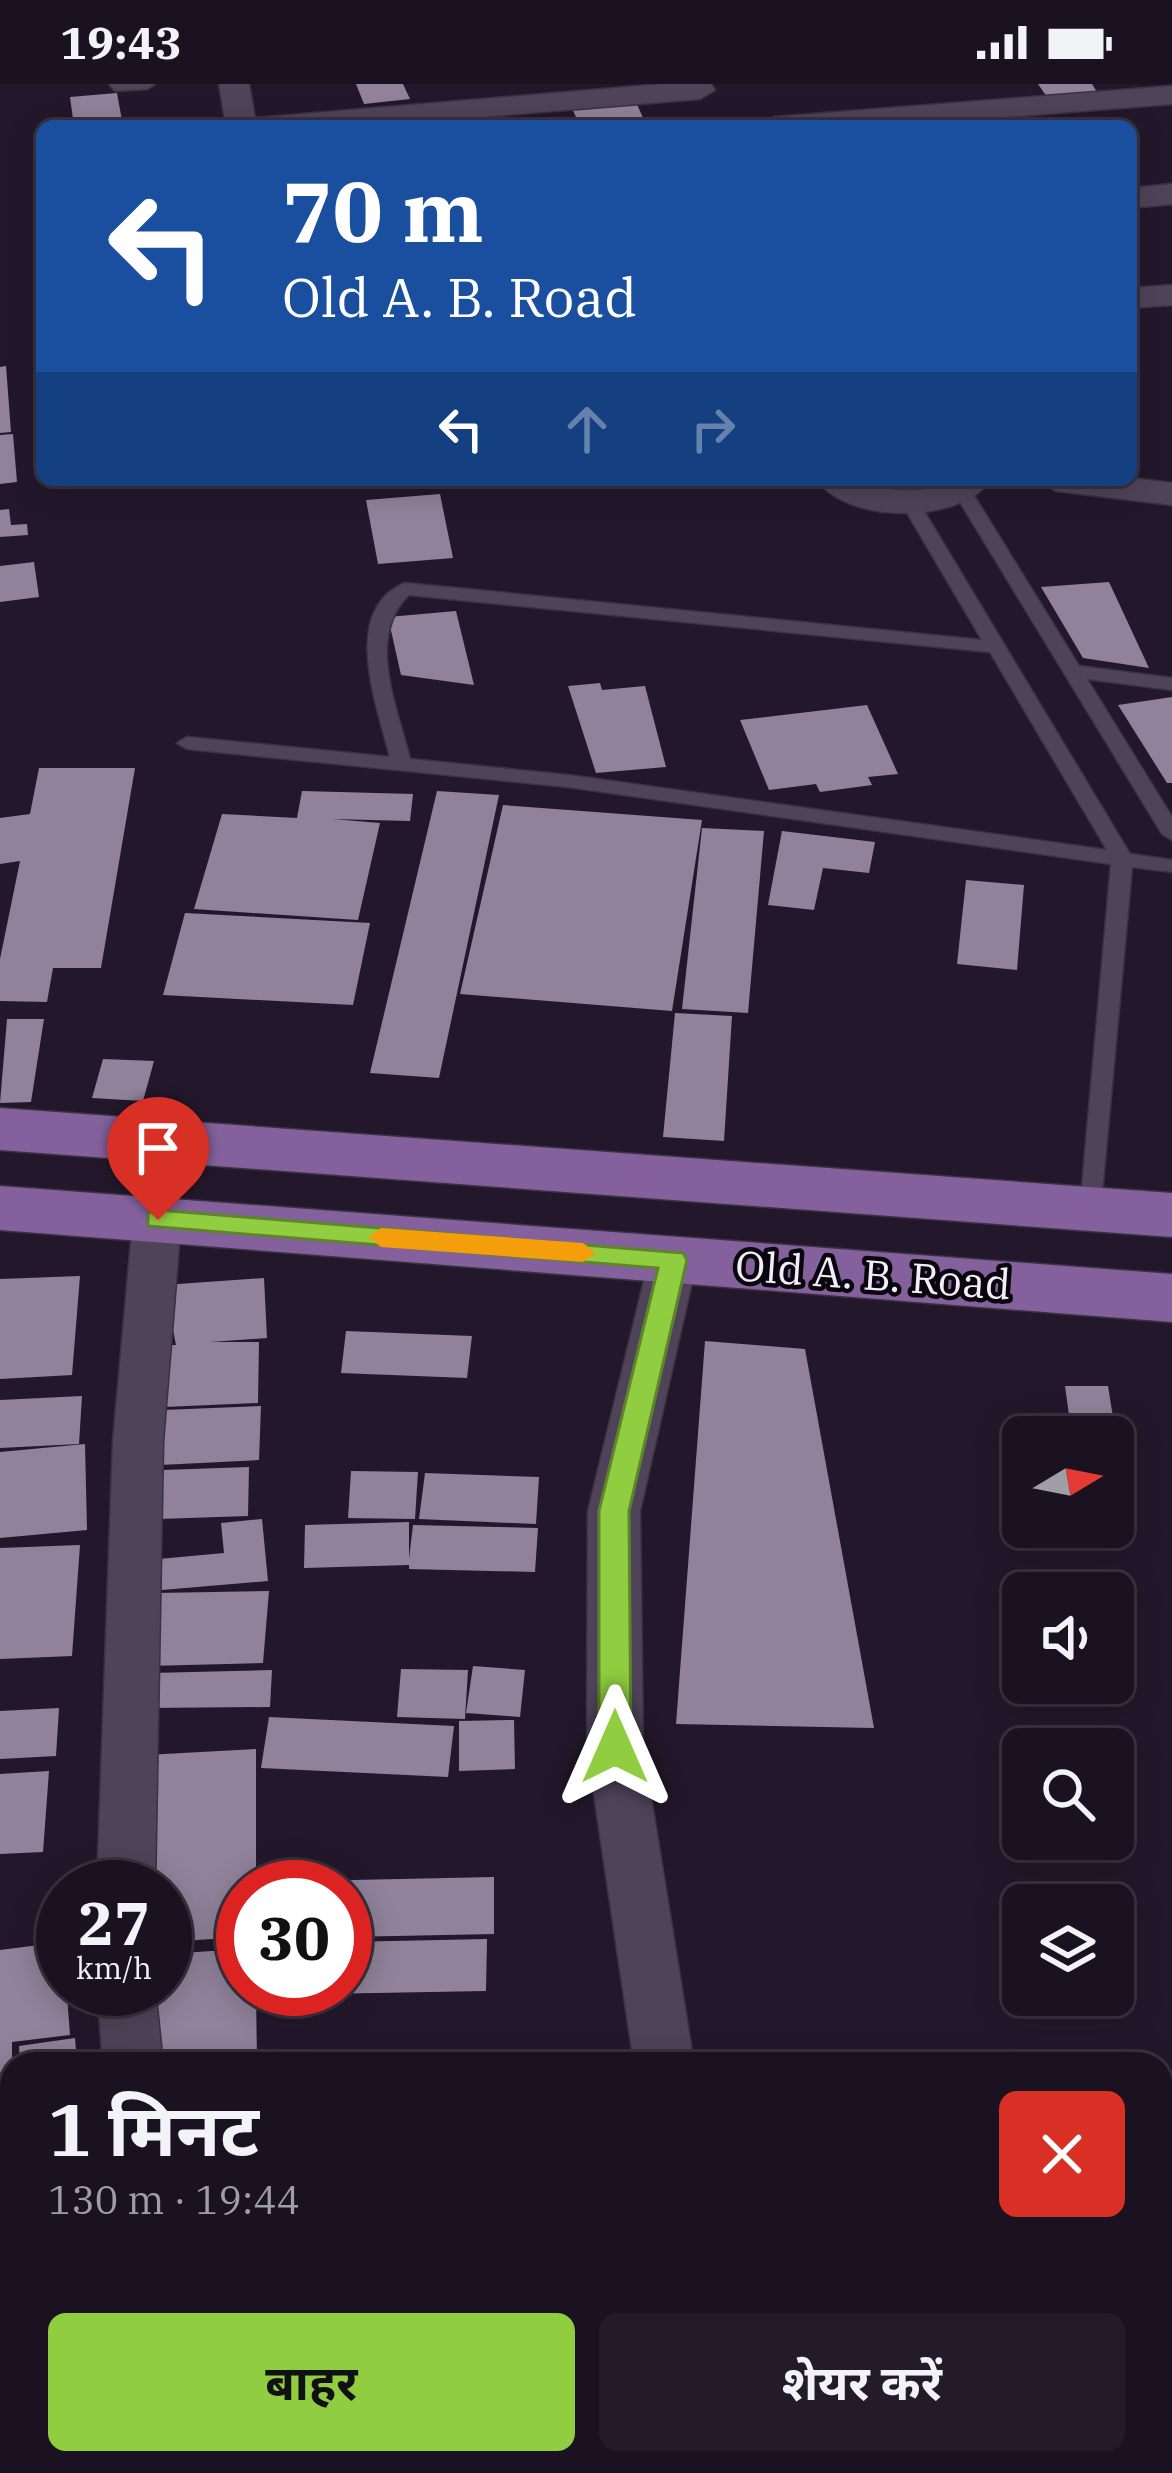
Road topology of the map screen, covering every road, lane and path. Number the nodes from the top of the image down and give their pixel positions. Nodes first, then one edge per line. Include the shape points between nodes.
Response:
1 (147, 84) edge
2 (234, 84) edge
3 (115, 86) edge
4 (699, 87) edge
5 (1172, 95) edge
6 (241, 120) edge
7 (328, 120) edge
8 (717, 120) edge
9 (850, 120) edge
10 (1172, 194) edge
11 (1137, 197) edge
12 (1172, 295) edge
13 (1137, 298) edge
14 (847, 486) edge
15 (963, 486) edge
16 (968, 486) edge
17 (1106, 486) edge
18 (1172, 494) edge
19 (909, 501) junction
20 (996, 647) junction
21 (1072, 670) junction
22 (1172, 685) edge
23 (187, 743) dead end
24 (402, 766) junction
25 (1172, 834) edge
26 (1122, 858) junction
27 (1172, 866) edge
28 (0, 1129) edge
29 (0, 1208) edge
30 (1092, 1209) junction
31 (1172, 1215) edge
32 (158, 1220) junction
33 (673, 1260) junction
34 (1172, 1298) edge
35 (127, 1860) edge
36 (129, 2016) edge
37 (132, 2052) edge
38 (662, 2052) edge

1 - 3 lane
2 - 6 street
4 - 7 street
4 - 8 street
5 - 9 street
10 - 11 street
12 - 13 street
14 - 19 street
15 - 19 street
16 - 21 lane
17 - 18 street
19 - 20 lane
20 - 24 lane via 405,590 384,606 375,638
20 - 26 lane
21 - 22 lane
21 - 25 lane
23 - 24 lane
24 - 26 lane
26 - 27 lane
26 - 30 lane
28 - 30 main road, Old A. B. Road
29 - 32 main road, Old A. B. Road
30 - 31 main road, Old A. B. Road
32 - 33 main road, Old A. B. Road
32 - 35 street via 137,1442
33 - 34 main road, Old A. B. Road
33 - 38 street via 614,1511 615,1747
36 - 37 street

